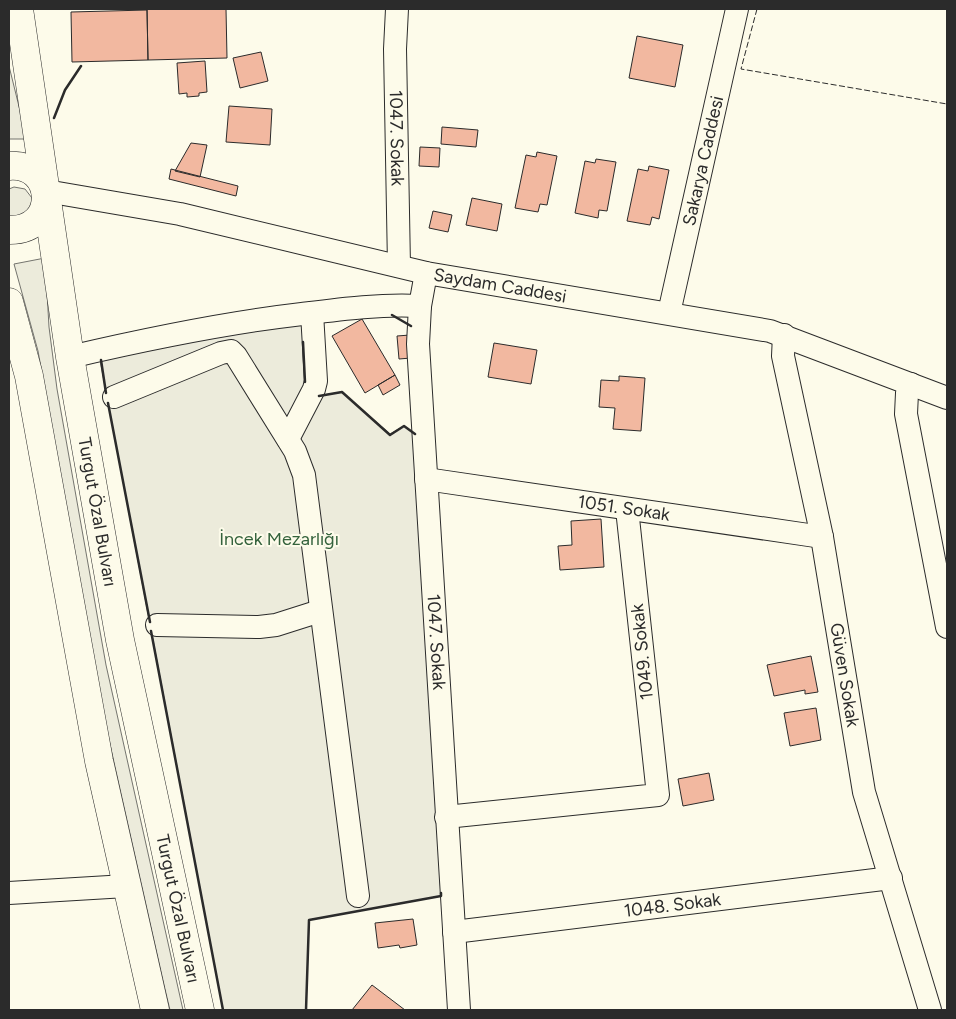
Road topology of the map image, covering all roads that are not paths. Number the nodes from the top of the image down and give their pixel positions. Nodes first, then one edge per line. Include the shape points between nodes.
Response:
1 (19, 9) edge
2 (397, 9) edge
3 (737, 9) edge
4 (9, 166) edge
5 (46, 191) junction
6 (9, 230) edge
7 (399, 266) junction
8 (426, 273) junction
9 (9, 302) edge
10 (420, 306) junction
11 (312, 313) junction
12 (669, 313) junction
13 (784, 335) junction
14 (70, 357) junction
15 (911, 384) junction
16 (114, 397) dead end
17 (947, 398) edge
18 (288, 439) junction
19 (426, 479) junction
20 (627, 509) junction
21 (822, 537) junction
22 (320, 611) junction
23 (157, 625) dead end
24 (947, 627) edge
25 (446, 817) junction
26 (891, 878) junction
27 (126, 886) junction
28 (9, 894) edge
29 (358, 896) dead end
30 (454, 932) junction
31 (155, 1010) edge
32 (200, 1010) edge
33 (459, 1010) edge
34 (930, 1010) edge

1 - 5 main road, Turgut Özal Bulvarı
2 - 7 street, 1047. Sokak
3 - 12 street, Sakarya Caddesi
4 - 5 main road via 35,173
5 - 6 main road via 46,201 38,220 25,228
5 - 7 street, Saydam Caddesi via 180,214
5 - 14 main road, Turgut Özal Bulvarı
7 - 8 street, Saydam Caddesi
8 - 10 street, 1047. Sokak
8 - 12 street, Saydam Caddesi
9 - 27 main road via 29,376 77,650
10 - 11 street, Saydam Caddesi via 391,305
10 - 19 street, 1047. Sokak via 418,344
11 - 14 street, Saydam Caddesi via 183,332
11 - 18 street via 316,381
12 - 13 street, Saydam Caddesi
13 - 15 street, Saydam Caddesi
13 - 21 street, Güven Sokak via 783,356
14 - 32 main road, Turgut Özal Bulvarı via 120,640
15 - 17 street, Saydam Caddesi
15 - 24 street via 906,414
16 - 18 street via 231,351
18 - 22 street via 304,475
19 - 20 street, 1051. Sokak
19 - 25 street, 1047. Sokak
20 - 21 street, 1051. Sokak
20 - 25 street, 1049. Sokak via 658,795
21 - 26 street, Güven Sokak via 864,792
22 - 23 street via 276,626
22 - 29 street
25 - 30 street, 1047. Sokak
26 - 30 street, 1048. Sokak
26 - 34 street, Güven Sokak
27 - 28 street
27 - 31 main road
30 - 33 street, 1047. Sokak

